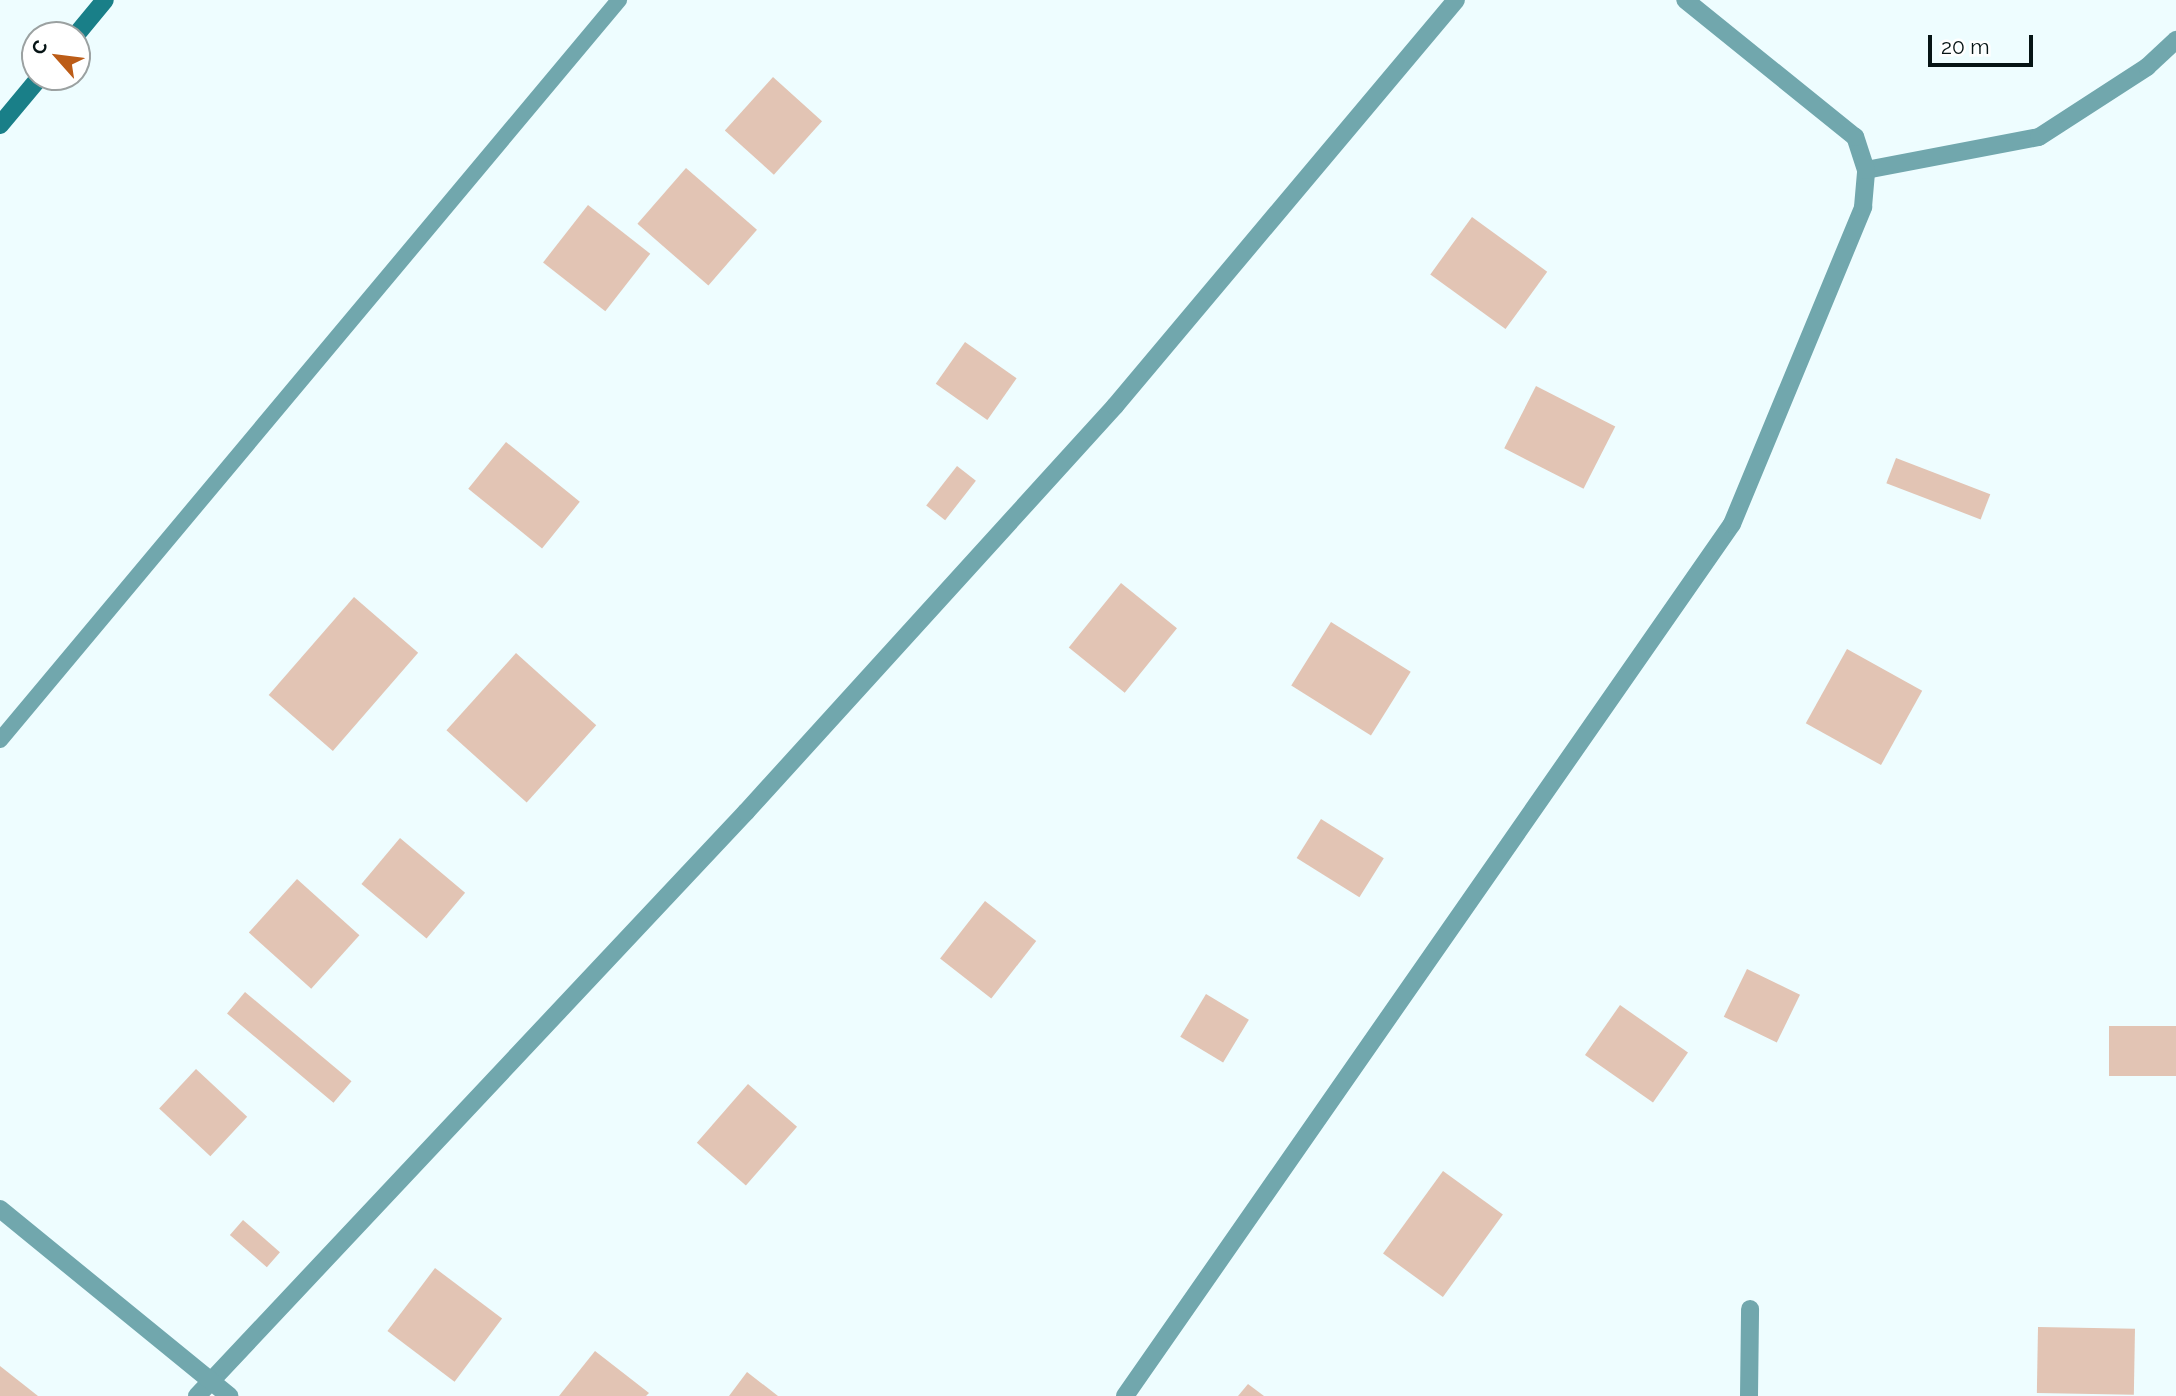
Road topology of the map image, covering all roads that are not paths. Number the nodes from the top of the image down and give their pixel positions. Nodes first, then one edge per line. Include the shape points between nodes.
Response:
1 (105, 0) edge
2 (619, 0) edge
3 (1456, 0) edge
4 (1685, 0) edge
5 (88, 21) edge
6 (2176, 40) edge
7 (28, 91) edge
8 (0, 125) edge
9 (1866, 170) junction
10 (0, 740) edge
11 (0, 1209) edge
12 (1750, 1309) dead end
13 (210, 1381) junction
14 (197, 1396) edge
15 (229, 1396) edge
16 (1125, 1396) edge
17 (1749, 1396) edge

1 - 5 main road
2 - 10 lane
3 - 13 street via 1115,406 746,812
4 - 9 street via 1855,137
6 - 9 street via 2147,67 2039,137
7 - 8 main road
9 - 16 street via 1863,207 1732,524
11 - 13 street
12 - 17 street
13 - 14 street
13 - 15 street

